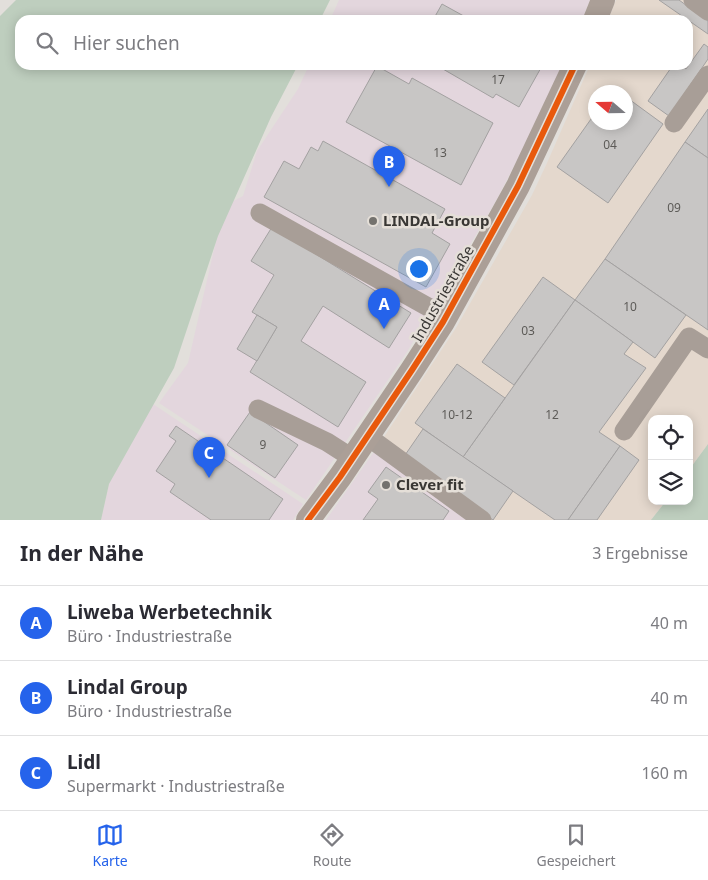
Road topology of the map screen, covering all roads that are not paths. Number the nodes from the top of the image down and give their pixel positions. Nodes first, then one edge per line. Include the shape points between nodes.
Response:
1 (603, 0) edge
2 (693, 0) edge
3 (708, 11) edge
4 (597, 15) edge
5 (573, 70) edge
6 (708, 75) edge
7 (674, 123) dead end
8 (260, 213) dead end
9 (446, 317) junction
10 (708, 349) edge
11 (258, 409) dead end
12 (624, 430) dead end
13 (367, 436) junction
14 (352, 458) junction
15 (308, 520) edge
16 (482, 520) edge

1 - 4 main road
2 - 3 lane
5 - 9 main road, Industriestraße via 518,186
6 - 7 lane
8 - 9 lane
9 - 13 main road, Industriestraße
10 - 12 lane via 689,337
11 - 14 lane via 327,442
13 - 14 main road, Industriestraße
13 - 16 lane
14 - 15 main road, Industriestraße

